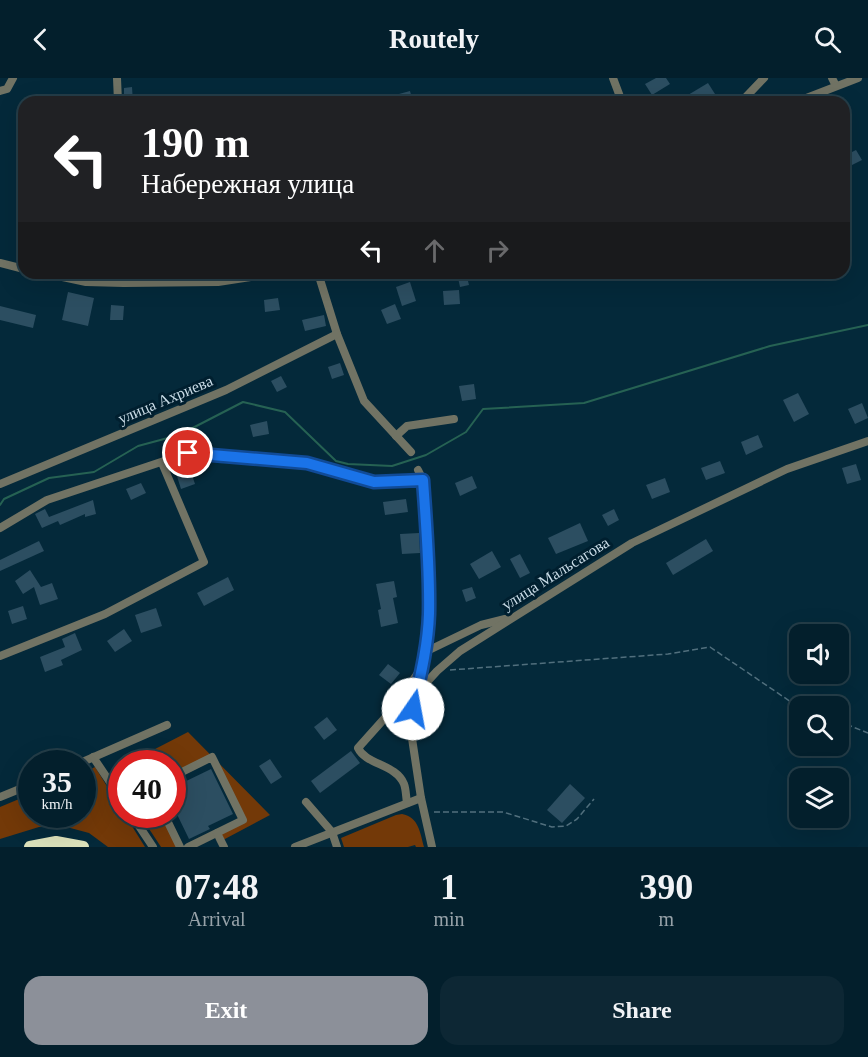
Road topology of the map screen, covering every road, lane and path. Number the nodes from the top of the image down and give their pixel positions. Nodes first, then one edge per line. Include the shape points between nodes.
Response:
1 (13, 78) edge
2 (117, 78) edge
3 (613, 78) edge
4 (764, 78) edge
5 (858, 78) edge
6 (834, 82) edge
7 (4, 90) edge
8 (118, 96) edge
9 (620, 96) edge
10 (747, 96) edge
11 (807, 96) edge
12 (0, 263) edge
13 (18, 268) edge
14 (72, 279) edge
15 (124, 279) edge
16 (237, 279) edge
17 (320, 279) edge
18 (124, 284) junction
19 (337, 334) junction
20 (454, 419) dead end
21 (396, 436) junction
22 (868, 441) edge
23 (411, 452) dead end
24 (162, 463) junction
25 (418, 470) dead end
26 (423, 480) junction
27 (0, 483) edge
28 (0, 528) edge
29 (514, 616) junction
30 (425, 652) junction
31 (0, 656) edge
32 (422, 667) junction
33 (437, 671) junction
34 (417, 693) junction
35 (789, 701) edge
36 (167, 725) dead end
37 (849, 725) edge
38 (868, 733) edge
39 (96, 756) edge
40 (96, 761) edge
41 (186, 770) edge
42 (108, 779) edge
43 (18, 790) edge
44 (0, 797) edge
45 (421, 798) junction
46 (594, 799) dead end
47 (306, 802) dead end
48 (407, 803) junction
49 (424, 812) junction
50 (140, 828) edge
51 (171, 828) edge
52 (332, 832) junction
53 (217, 833) junction
54 (30, 847) edge
55 (83, 847) edge
56 (153, 847) edge
57 (180, 847) edge
58 (188, 847) edge
59 (224, 847) edge
60 (295, 847) edge
61 (337, 847) edge
62 (432, 847) edge

1 - 7 street
2 - 8 street
3 - 9 street
4 - 10 street
5 - 6 street
6 - 11 street
12 - 13 street
14 - 18 street
15 - 18 street
16 - 18 street
17 - 19 street
19 - 21 street via 364,401
19 - 27 street, улица Ахриева via 226,390
20 - 21 street via 407,426
21 - 23 street
22 - 29 street, улица Мальсагова via 787,469 632,543
24 - 26 street via 188,453 307,463 374,482
24 - 28 street via 46,500
24 - 31 street via 204,562 105,614
25 - 26 street
26 - 30 street via 429,615
29 - 30 street via 481,625
29 - 33 street, улица Мальсагова
30 - 32 street
32 - 34 street
32 - 48 street via 392,710 358,748 398,776 404,783
33 - 34 street, улица Мальсагова
33 - 35 path via 668,654 710,647
34 - 45 street, улица Мальсагова via 410,725
36 - 39 street
37 - 38 path
40 - 42 street
41 - 53 street via 213,757 243,820
43 - 44 street
45 - 48 street
45 - 49 street, улица Мальсагова
46 - 49 path via 566,826 552,827 503,812
47 - 52 street
48 - 52 street
49 - 62 street, улица Мальсагова
50 - 56 street
51 - 57 street
52 - 60 street
52 - 61 street
53 - 58 street
53 - 59 street
54 - 55 highway via 56,842

